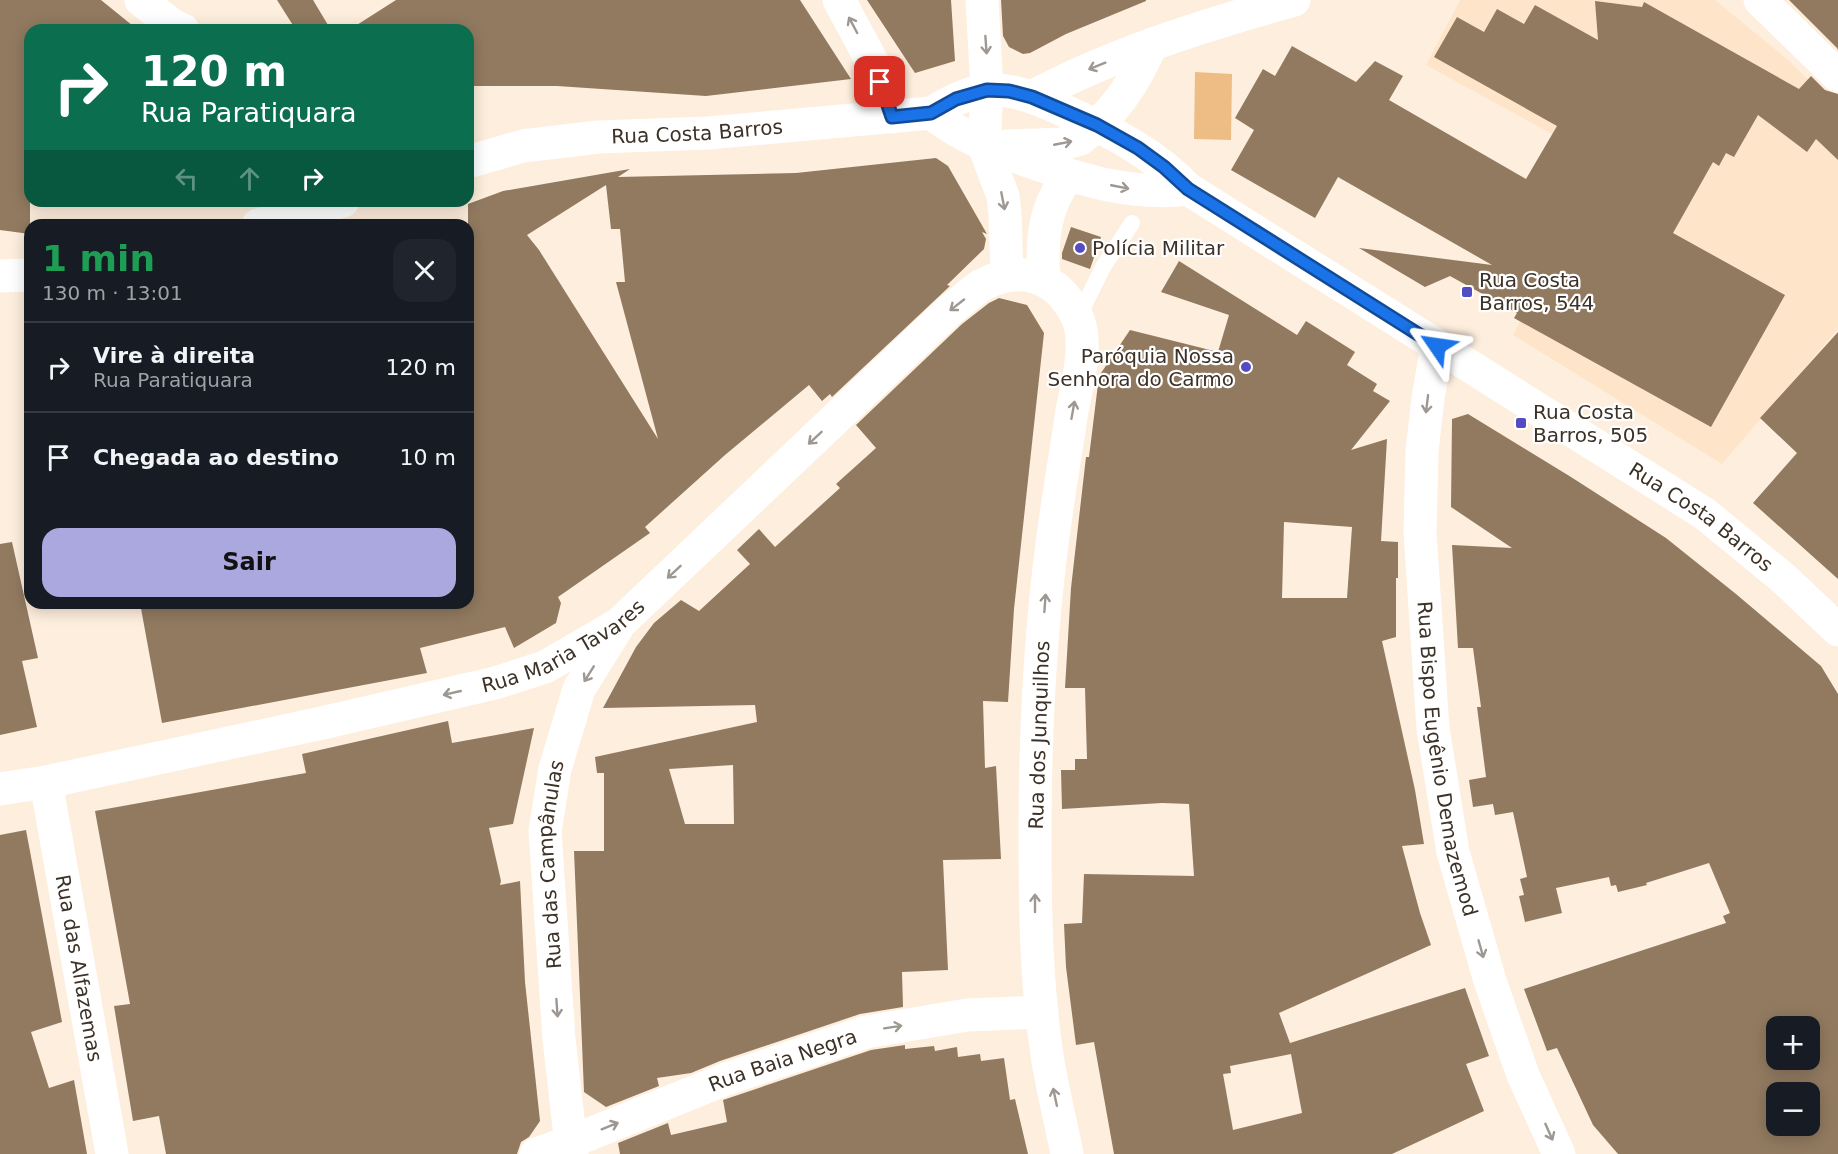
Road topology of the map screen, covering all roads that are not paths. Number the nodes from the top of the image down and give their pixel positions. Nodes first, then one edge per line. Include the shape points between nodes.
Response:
1 (141, 0) edge
2 (839, 0) edge
3 (982, 0) edge
4 (1294, 0) edge
5 (1760, 0) edge
6 (171, 24) edge
7 (1152, 45) junction
8 (1838, 76) edge
9 (987, 90) junction
10 (1032, 97) junction
11 (931, 113) junction
12 (892, 117) junction
13 (1097, 125) junction
14 (984, 146) junction
15 (474, 160) edge
16 (1069, 176) junction
17 (1188, 189) junction
18 (322, 207) edge
19 (279, 219) edge
20 (1132, 223) dead end
21 (24, 275) edge
22 (1007, 275) junction
23 (0, 276) edge
24 (1044, 279) junction
25 (1078, 318) junction
26 (1437, 346) junction
27 (620, 624) junction
28 (1838, 630) edge
29 (46, 782) junction
30 (0, 789) edge
31 (1042, 1012) junction
32 (571, 1148) edge
33 (112, 1154) edge
34 (536, 1154) edge
35 (1067, 1154) edge
36 (1559, 1154) edge

1 - 6 street
12 -> 2 street via 874,65
3 -> 9 street
4 - 7 street
5 - 8 street
7 -> 10 street via 1065,79
7 - 13 street via 1120,102
9 - 10 street, Rua Costa Barros
9 - 11 street, Rua Costa Barros via 956,99
9 - 14 street
10 - 13 street, Rua Costa Barros
11 - 12 street, Rua Costa Barros
11 - 14 street via 949,128
12 - 15 street, Rua Costa Barros via 708,133 598,137 523,146
14 -> 13 street via 1062,144 1080,138
13 - 17 street, Rua Costa Barros via 1151,156
14 - 16 street
14 -> 22 street via 1003,196
16 -> 17 street via 1154,192
16 - 24 street via 1045,224
17 - 26 street, Rua Costa Barros
18 - 19 street
20 - 25 lane via 1103,267
21 - 23 street
22 - 24 street via 1027,274
22 -> 27 street, Rua Maria Tavares via 982,286 950,310
24 - 25 street via 1063,296
31 -> 25 street, Rua dos Junquilhos via 1035,924 1040,661 1058,497 1079,376 1082,337
26 - 28 street, Rua Costa Barros via 1704,514 1783,578
26 -> 36 street, Rua Bispo Eugênio Demazemod via 1422,451 1420,532 1433,729 1453,852 1490,981 1523,1075
27 -> 29 street, Rua Maria Tavares via 545,667 495,683
27 -> 32 street, Rua das Campânulas via 579,689 555,769 545,831 559,1039
29 - 30 street, Rua Maria Tavares
29 - 33 street, Rua das Alfazemas
32 -> 31 street, Rua Baia Negra via 726,1079 866,1032 968,1015
35 -> 31 street, Rua dos Junquilhos
32 - 34 street, Rua Baia Negra

